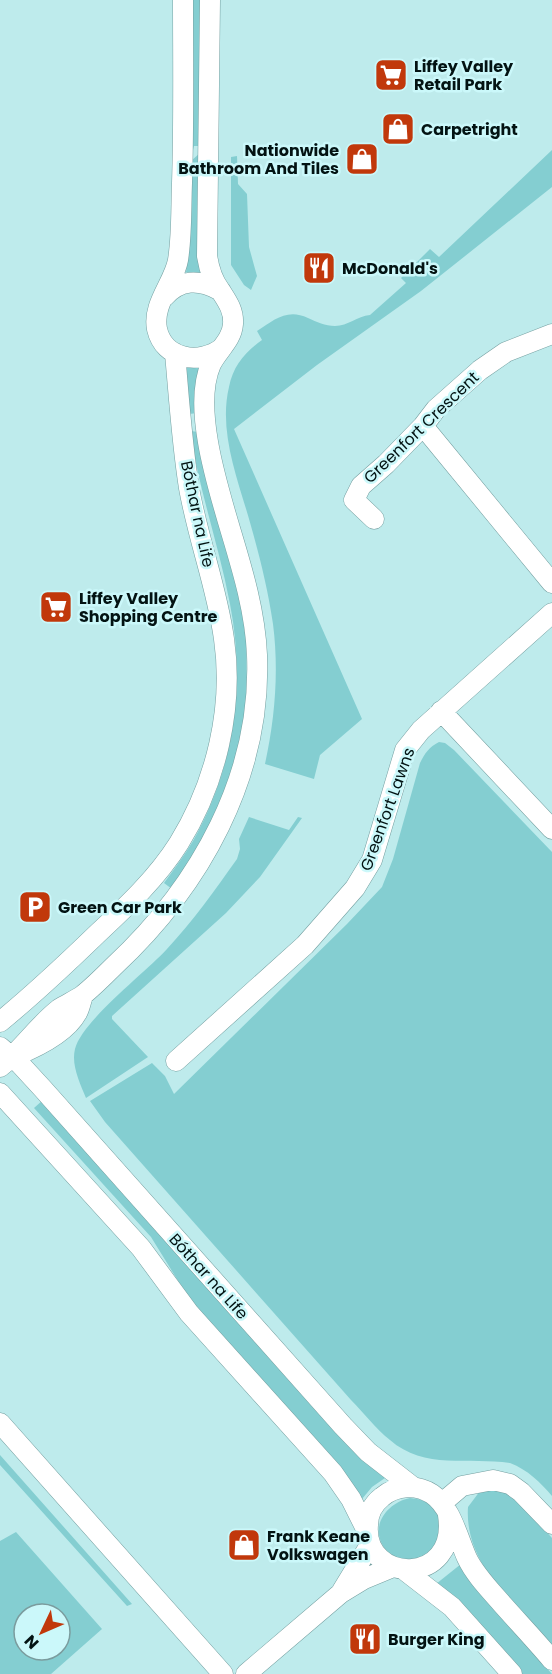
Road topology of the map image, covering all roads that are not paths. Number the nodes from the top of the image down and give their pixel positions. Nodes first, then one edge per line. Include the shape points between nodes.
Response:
1 (183, 0) edge
2 (210, 0) edge
3 (219, 290) junction
4 (164, 297) junction
5 (552, 334) edge
6 (222, 348) junction
7 (175, 353) junction
8 (423, 426) junction
9 (374, 519) dead end
10 (552, 583) edge
11 (552, 613) edge
12 (441, 711) junction
13 (552, 829) edge
14 (0, 1022) edge
15 (4, 1057) edge
16 (176, 1061) dead end
17 (0, 1093) edge
18 (0, 1423) edge
19 (413, 1487) junction
20 (445, 1509) junction
21 (552, 1524) edge
22 (369, 1538) junction
23 (398, 1568) junction
24 (341, 1593) junction
25 (552, 1659) edge
26 (224, 1674) edge
27 (246, 1674) edge
28 (512, 1674) edge

1 - 4 street via 180,243 177,264
2 - 3 street, Bóthar na Life via 207,247 210,270
3 - 4 street via 189,282
3 - 6 street, Bóthar na Life via 233,315 231,333
4 - 7 street via 157,313 157,327 162,340
5 - 8 street, Greenfort Crescent via 506,352 480,370 436,409
6 - 7 street via 200,358
6 - 15 street, Bóthar na Life via 209,372 205,417 216,477 246,588 257,656 250,737 231,802 200,863 141,940 83,995 60,1009
7 - 14 street, Bóthar na Life via 189,489 224,640 225,703 215,758 200,803 163,866 133,900
8 - 9 street, Greenfort Crescent via 361,486 354,500
8 - 10 street
11 - 12 street, Greenfort Lawns
12 - 13 street
12 - 16 street, Greenfort Lawns via 405,750 372,860 355,888 305,945
15 - 19 street, Bóthar na Life via 343,1426 368,1452
17 - 22 street, Bóthar na Life via 141,1248 189,1313 333,1473 351,1499
18 - 26 street
19 - 20 street, Bóthar na Life via 434,1495
19 - 22 street via 401,1487 380,1498 368,1519
20 - 21 street via 462,1486 493,1480 510,1484 521,1492
20 - 23 street via 450,1529 443,1551 425,1566
20 - 25 street via 469,1562
22 - 23 street, Bóthar na Life via 384,1561
22 - 24 street
23 - 24 street via 364,1579
23 - 28 street, Bóthar na Life via 452,1607
24 - 27 street

